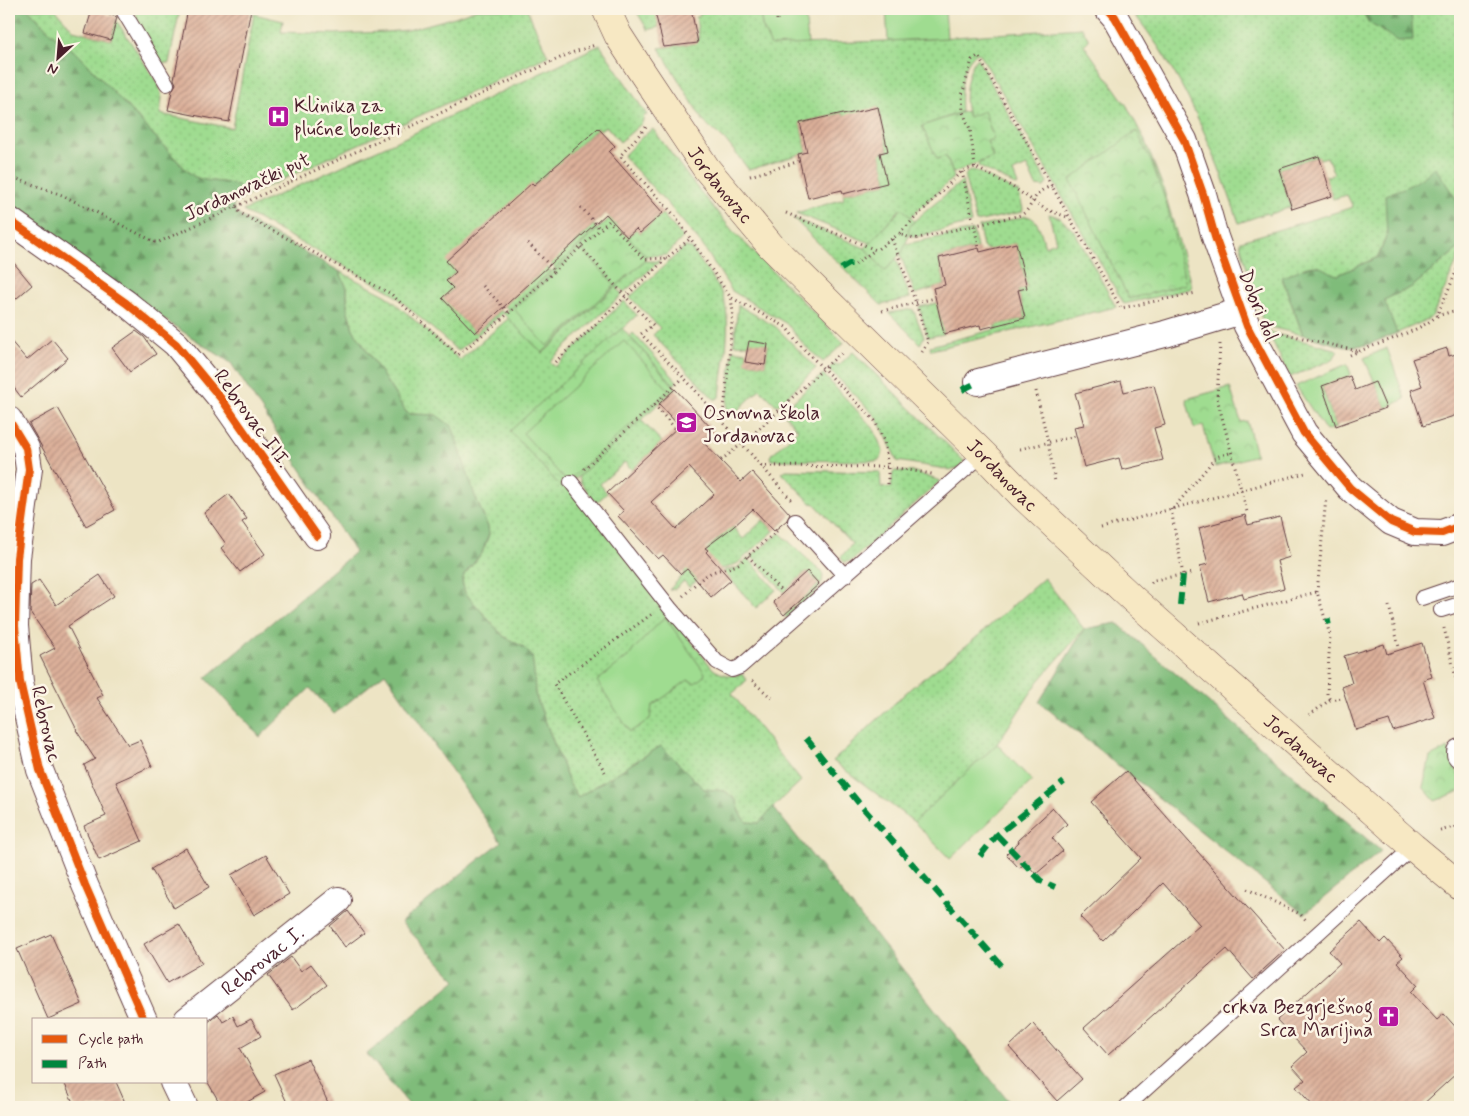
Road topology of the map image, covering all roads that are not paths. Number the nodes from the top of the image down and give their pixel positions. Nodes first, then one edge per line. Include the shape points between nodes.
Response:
1 (122, 9) edge
2 (606, 9) edge
3 (1108, 9) edge
4 (167, 84) dead end
5 (9, 220) edge
6 (1241, 311) junction
7 (978, 382) dead end
8 (9, 420) edge
9 (983, 454) junction
10 (571, 482) road end
11 (790, 522) road end
12 (1460, 526) edge
13 (317, 536) dead end
14 (845, 576) junction
15 (1460, 585) edge
16 (1422, 598) dead end
17 (1460, 604) edge
18 (1440, 610) road end
19 (1412, 847) junction
20 (1460, 886) edge
21 (338, 900) dead end
22 (143, 1018) edge
23 (190, 1018) edge
24 (174, 1084) edge
25 (185, 1107) edge
26 (1126, 1107) edge

1 - 4 lane
2 - 9 main road, Jordanovac via 618,35 706,168 771,246
3 - 6 street, Dobri dol via 1184,140
5 - 13 street, Rebrovac III. via 126,303 176,344 223,401
6 - 7 street, Dobri dol
6 - 12 street, Dobri dol via 1253,341 1304,433 1350,488 1391,522 1415,532 1442,533
8 - 22 street, Rebrovac via 26,448 29,469 16,558 15,626 20,682 38,761 85,885
9 - 14 lane
9 - 19 main road, Jordanovac via 1022,495 1134,599
10 - 14 lane via 670,608 717,662 732,670 740,667
11 - 14 lane
15 - 16 lane
17 - 18 lane
19 - 20 main road, Jordanovac
19 - 26 lane
21 - 23 street, Rebrovac I.
24 - 25 street

